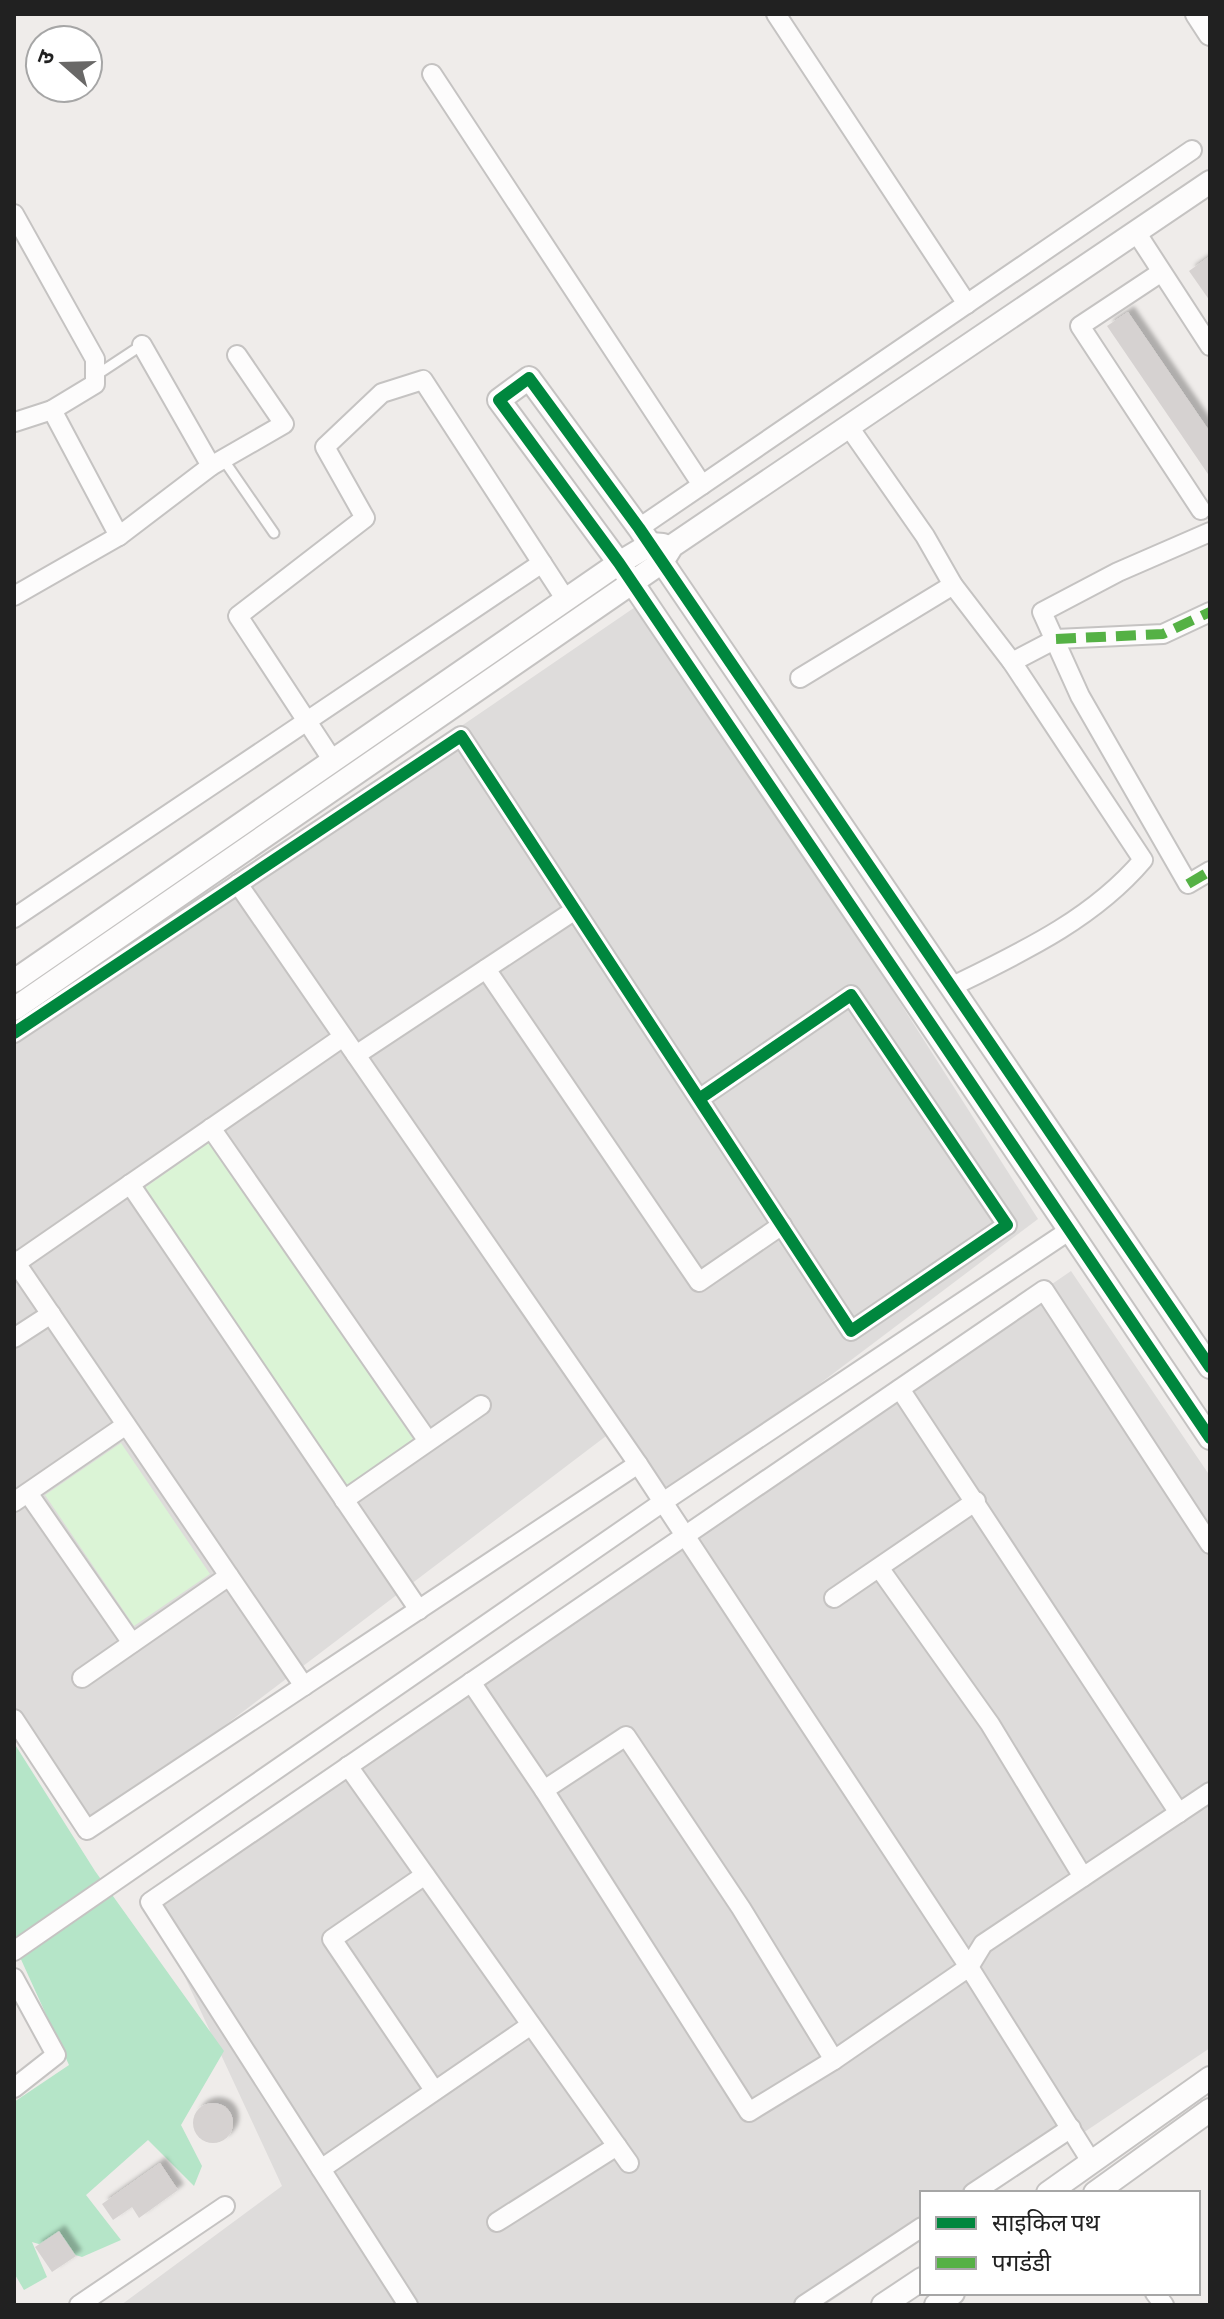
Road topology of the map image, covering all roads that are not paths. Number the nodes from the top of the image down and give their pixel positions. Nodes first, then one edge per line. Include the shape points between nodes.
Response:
1 (776, 14) edge
2 (1197, 14) edge
3 (1210, 34) edge
4 (432, 74) dead end
5 (1192, 150) dead end
6 (1210, 182) edge
7 (14, 214) edge
8 (1136, 232) junction
9 (1160, 273) junction
10 (967, 304) junction
11 (142, 345) joint
12 (1210, 346) edge
13 (237, 355) dead end
14 (95, 376) junction
15 (52, 410) junction
16 (14, 422) edge
17 (849, 427) junction
18 (217, 462) junction
19 (702, 485) junction
20 (1201, 510) dead end
21 (1210, 532) edge
22 (274, 533) dead end
23 (119, 536) junction
24 (656, 545) junction
25 (542, 563) junction
26 (625, 573) junction
27 (953, 585) junction
28 (14, 596) edge
29 (566, 600) junction
30 (1210, 612) edge
31 (1056, 639) junction
32 (1012, 662) junction
33 (800, 678) dead end
34 (307, 722) junction
35 (333, 761) junction
36 (1173, 856) junction
37 (1143, 860) junction
38 (1210, 871) edge
39 (238, 884) junction
40 (575, 910) junction
41 (14, 918) edge
42 (486, 969) junction
43 (14, 981) edge
44 (951, 987) junction
45 (14, 1009) edge
46 (14, 1033) edge
47 (343, 1037) junction
48 (356, 1055) junction
49 (699, 1099) junction
50 (211, 1128) junction
51 (130, 1184) junction
52 (782, 1225) junction
53 (1070, 1230) junction
54 (15, 1262) edge
55 (51, 1314) junction
56 (14, 1338) edge
57 (1210, 1367) edge
58 (900, 1389) junction
59 (481, 1405) dead end
60 (126, 1425) junction
61 (1210, 1438) edge
62 (428, 1441) junction
63 (638, 1464) junction
64 (21, 1498) edge
65 (344, 1500) junction
66 (976, 1501) junction
67 (663, 1502) junction
68 (685, 1535) junction
69 (1210, 1544) edge
70 (880, 1569) junction
71 (229, 1576) junction
72 (834, 1598) dead end
73 (419, 1610) junction
74 (132, 1643) junction
75 (82, 1678) dead end
76 (471, 1682) junction
77 (304, 1686) junction
78 (14, 1719) edge
79 (348, 1766) junction
80 (544, 1790) junction
81 (1210, 1792) edge
82 (1179, 1813) junction
83 (425, 1875) junction
84 (1083, 1877) junction
85 (14, 1951) edge
86 (969, 1967) junction
87 (14, 1978) edge
88 (531, 2025) junction
89 (834, 2060) junction
90 (1210, 2078) edge
91 (14, 2088) edge
92 (434, 2090) junction
93 (1210, 2110) edge
94 (1071, 2128) junction
95 (617, 2146) junction
96 (629, 2163) dead end
97 (1092, 2163) junction
98 (321, 2169) junction
99 (1079, 2185) edge
100 (976, 2191) edge
101 (1056, 2191) edge
102 (1098, 2191) edge
103 (225, 2206) dead end
104 (497, 2222) dead end
105 (920, 2228) edge
106 (920, 2280) edge
107 (79, 2305) edge
108 (408, 2305) edge
109 (804, 2305) edge
110 (883, 2305) edge

1 - 10 street
2 - 3 street
4 - 19 street
5 - 10 street
6 - 8 street
7 - 14 street via 95,359
8 - 9 street
8 - 17 street
9 - 12 street
9 - 20 street via 1080,326
10 - 19 street
11 - 14 lane
11 - 18 street
13 - 18 street via 284,424
14 - 15 street via 95,384
15 - 16 street
15 - 23 street
17 - 24 street
17 - 27 street
18 - 22 lane
18 - 23 street
19 - 24 street
21 - 31 street via 1042,612
23 - 28 street
24 - 26 street
24 - 26 street via 529,378 499,400
24 - 44 street
25 - 29 street
25 - 34 street
25 - 34 street via 423,380 382,393 325,447 365,518 238,616
26 - 29 street
26 - 45 street
26 - 53 street
27 - 32 street
27 - 33 street
29 - 35 street
30 - 31 street via 1163,634
31 - 32 street
31 - 36 street via 1080,696
32 - 37 street
34 - 35 street
34 - 41 street
35 - 43 street
36 - 37 street
36 - 38 street via 1188,884
37 - 44 street via 1116,892 1029,949
39 - 40 street via 461,736
39 - 46 street
39 - 47 street
40 - 42 street
40 - 49 street
42 - 48 street
42 - 52 street via 699,1282
44 - 57 street
47 - 48 street
47 - 50 street
48 - 63 street
49 - 52 street
49 - 52 street via 851,995 1007,1225 851,1331
50 - 51 street
50 - 62 street
51 - 54 street
51 - 65 street
53 - 61 street
53 - 67 street
54 - 55 street
55 - 56 street
55 - 60 street
58 - 66 street
58 - 68 street
58 - 69 street via 1044,1290
59 - 62 street
60 - 64 street
60 - 71 street
62 - 65 street
63 - 67 street
63 - 73 street
64 - 74 street
65 - 73 street
66 - 70 street
66 - 82 street
67 - 68 street
67 - 85 street
68 - 76 street
68 - 86 street
70 - 72 street
70 - 84 street via 990,1724
71 - 74 street
71 - 77 street
73 - 77 street
74 - 75 street
76 - 79 street
76 - 80 street
77 - 78 street via 87,1830
79 - 83 street
79 - 98 street via 150,1902
80 - 89 street via 749,2112
80 - 89 street via 626,1736
81 - 82 street
82 - 84 street
83 - 88 street
83 - 92 street via 332,1939
84 - 86 street via 983,1944
86 - 89 street
86 - 94 street
87 - 91 street via 56,2055
88 - 92 street
88 - 95 street
90 - 97 street
92 - 98 street
93 - 102 street
94 - 97 street
94 - 100 street
95 - 96 street
95 - 104 street
97 - 99 street
98 - 108 street
99 - 101 street
103 - 107 street
105 - 109 street
106 - 110 street

